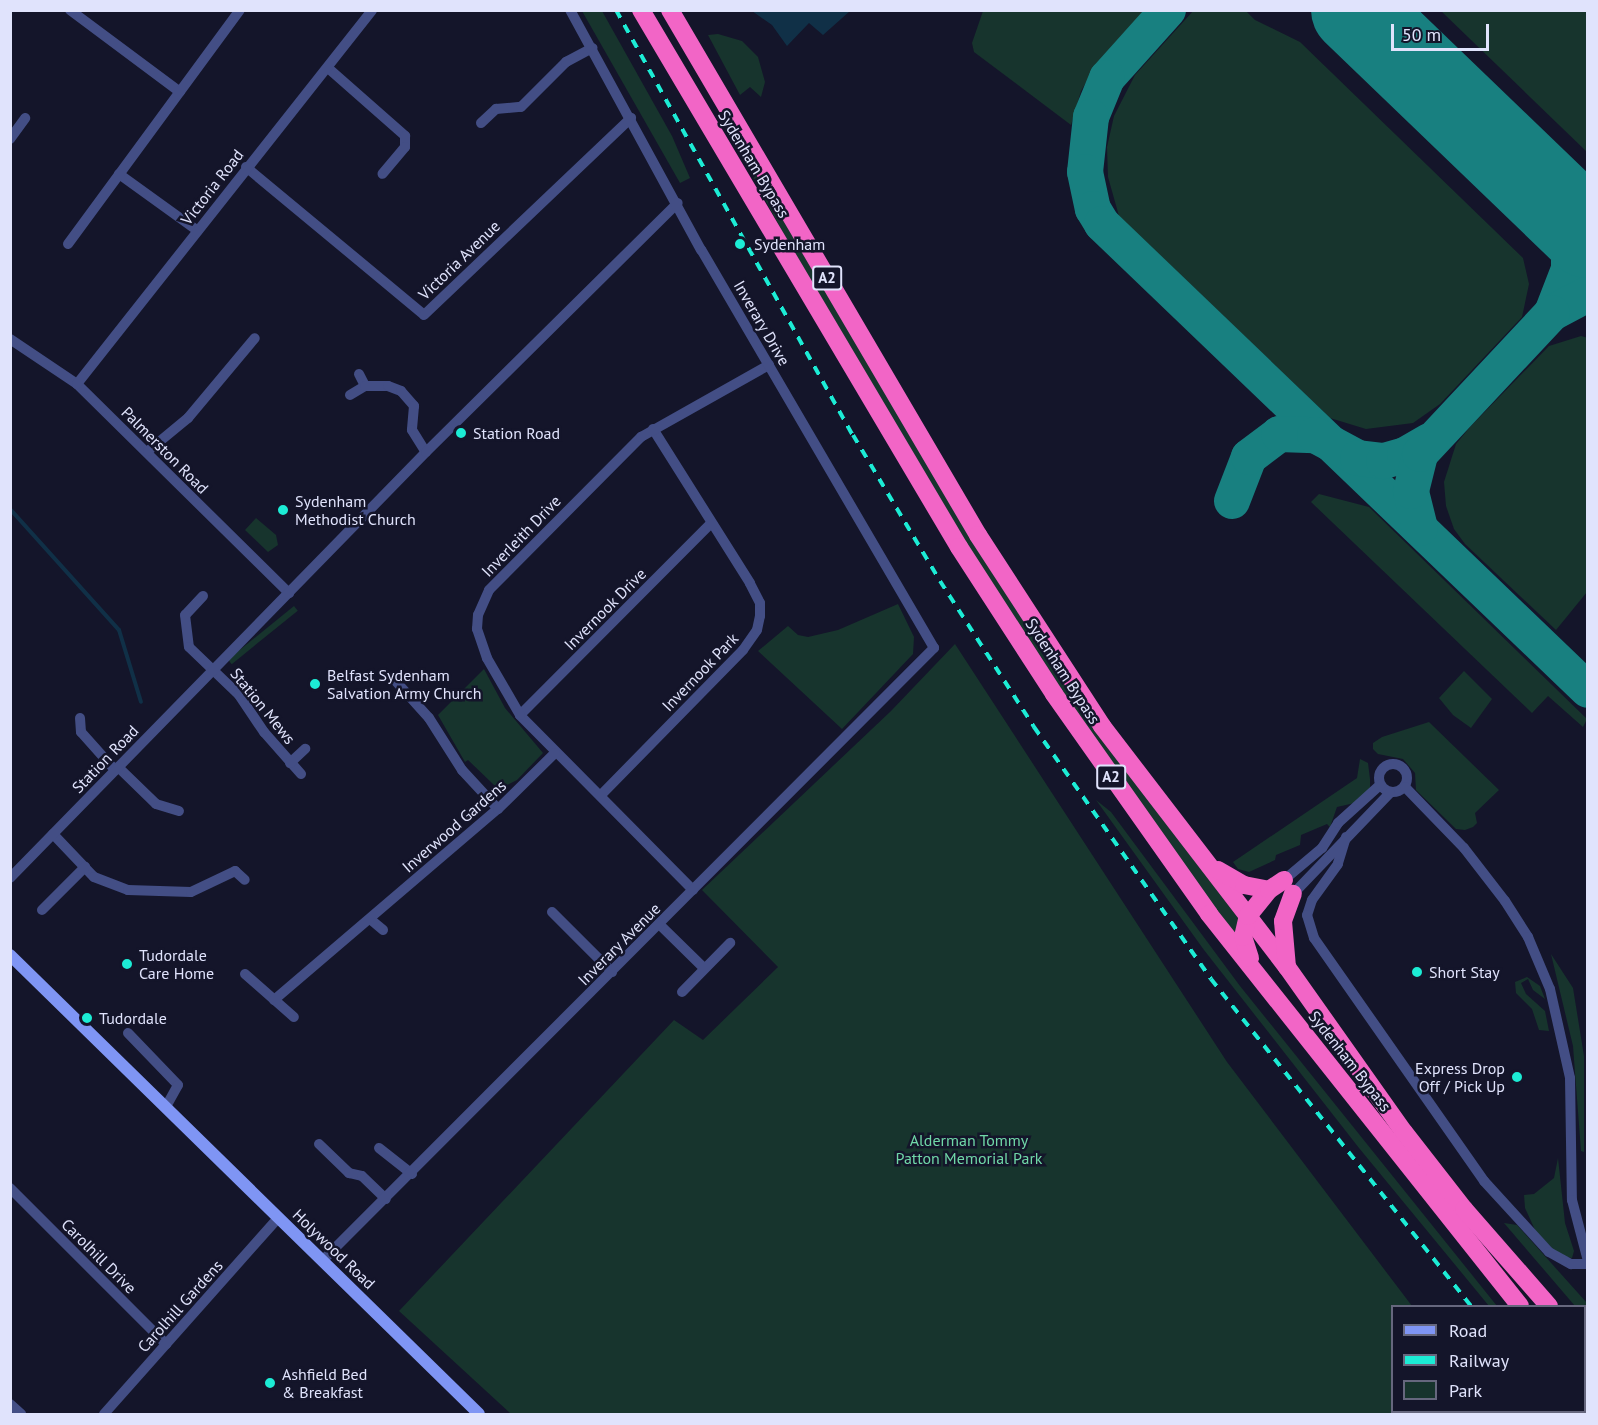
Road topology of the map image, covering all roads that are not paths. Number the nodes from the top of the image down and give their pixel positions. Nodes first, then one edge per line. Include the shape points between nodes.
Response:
1 (70, 10) edge
2 (240, 10) edge
3 (372, 10) edge
4 (570, 10) edge
5 (640, 10) edge
6 (670, 10) edge
7 (592, 48) junction
8 (328, 68) junction
9 (180, 92) junction
10 (25, 118) dead end
11 (631, 118) junction
12 (481, 123) dead end
13 (10, 139) edge
14 (246, 167) junction
15 (119, 174) junction
16 (382, 174) dead end
17 (678, 202) junction
18 (198, 231) junction
19 (68, 244) dead end
20 (255, 338) dead end
21 (10, 339) edge
22 (769, 365) junction
23 (359, 374) dead end
24 (77, 384) junction
25 (365, 386) junction
26 (350, 395) dead end
27 (653, 429) junction
28 (148, 451) junction
29 (426, 452) junction
30 (711, 524) junction
31 (289, 592) junction
32 (203, 596) dead end
33 (934, 648) joint
34 (213, 669) junction
35 (392, 677) dead end
36 (520, 715) junction
37 (80, 718) dead end
38 (305, 749) dead end
39 (555, 753) junction
40 (290, 763) junction
41 (117, 768) junction
42 (301, 774) dead end
43 (1380, 785) junction
44 (1405, 787) junction
45 (1390, 793) junction
46 (601, 795) junction
47 (498, 809) junction
48 (179, 811) dead end
49 (53, 834) junction
50 (1346, 837) junction
51 (85, 867) junction
52 (1211, 867) junction
53 (10, 878) edge
54 (245, 880) dead end
55 (1282, 888) junction
56 (693, 890) junction
57 (42, 910) dead end
58 (552, 912) dead end
59 (1248, 916) junction
60 (370, 919) junction
61 (659, 924) junction
62 (383, 930) dead end
63 (730, 943) dead end
64 (10, 955) edge
65 (1287, 967) junction
66 (704, 968) junction
67 (1253, 969) junction
68 (612, 972) junction
69 (245, 974) dead end
70 (682, 992) dead end
71 (274, 1000) junction
72 (294, 1017) dead end
73 (128, 1034) dead end
74 (166, 1107) junction
75 (319, 1144) dead end
76 (379, 1148) dead end
77 (412, 1174) junction
78 (10, 1188) edge
79 (386, 1199) junction
80 (278, 1218) junction
81 (323, 1260) junction
82 (1587, 1263) edge
83 (1519, 1305) edge
84 (1548, 1305) edge
85 (166, 1344) junction
86 (10, 1404) edge
87 (21, 1414) edge
88 (104, 1414) edge
89 (480, 1414) edge

1 - 9 street
2 - 9 street
3 - 8 street, Victoria Road
4 - 7 street, Inverary Drive
5 - 67 highway, Sydenham Bypass / A2 via 959,546 1054,694 1209,914
6 - 52 highway, Sydenham Bypass / A2 via 1014,591 1102,726
7 - 11 street, Inverary Drive
7 - 12 street via 566,62 521,107 495,109
8 - 14 street, Victoria Road
8 - 16 street via 405,136 402,152
9 - 15 street
10 - 13 street
11 - 14 street, Victoria Avenue via 424,315
11 - 17 street, Inverary Drive
14 - 18 street, Victoria Road
15 - 18 street
15 - 19 street
17 - 22 street, Inverary Drive
17 - 29 street, Station Road
18 - 24 street, Victoria Road
20 - 28 street via 188,418
21 - 24 street, Palmerston Road
22 - 27 street, Inverleith Drive
22 - 33 street, Inverary Drive
23 - 25 street
24 - 28 street, Palmerston Road
25 - 26 street
25 - 29 street via 393,387 406,395 414,406 414,437
27 - 30 street, Invernook Park
27 - 36 street, Inverleith Drive via 628,448 483,600 478,615 480,638 487,658
28 - 31 street, Palmerston Road
29 - 31 street, Station Road
30 - 36 street, Invernook Drive
30 - 46 street, Invernook Park via 756,594 760,609 757,630 743,650
31 - 34 street, Station Road
32 - 34 street, Station Mews via 185,615 189,646
33 - 56 street, Inverary Avenue
34 - 40 street, Station Mews via 243,699
34 - 41 street, Station Road
35 - 47 street via 429,718 462,770
36 - 39 street, Inverleith Drive
37 - 41 street via 81,732
38 - 40 street, Station Mews
39 - 46 street, Inverleith Drive
39 - 47 street, Inverwood Gardens
40 - 42 street, Station Mews
41 - 48 street via 156,804
41 - 49 street, Station Road
43 - 44 street via 1380,774 1393,764 1407,774
43 - 45 street
43 - 55 street via 1338,823 1322,848
44 - 45 street
44 - 82 street via 1464,848 1523,928 1550,989 1570,1078 1574,1212
45 - 50 street
46 - 56 street, Inverleith Drive
47 - 60 street, Inverwood Gardens
49 - 51 street
49 - 53 street, Station Road
50 - 55 street
50 - 82 street via 1338,864 1312,900 1308,915 1314,938 1484,1181 1549,1252 1571,1264
51 - 54 street via 108,885 152,893 191,892 235,871
51 - 57 street
52 - 55 highway via 1244,885
52 - 59 highway, Sydenham Bypass / A2
55 - 59 highway
55 - 65 highway
56 - 61 street, Inverary Avenue
58 - 68 street
59 - 65 highway, Sydenham Bypass / A2
59 - 67 highway via 1243,937
60 - 62 street
60 - 71 street, Inverwood Gardens
61 - 66 street
61 - 68 street, Inverary Avenue
63 - 66 street
64 - 74 main road, Holywood Road
65 - 84 highway, Sydenham Bypass / A2 via 1404,1132 1464,1209
66 - 70 street
67 - 83 highway, Sydenham Bypass / A2
68 - 77 street, Inverary Avenue
69 - 71 street
71 - 72 street
73 - 74 street via 178,1084
74 - 80 main road, Holywood Road
75 - 79 street via 349,1173 362,1176
76 - 77 street
77 - 79 street, Inverary Avenue
78 - 85 street, Carolhill Drive
79 - 81 street, Inverary Avenue
80 - 81 main road, Holywood Road
80 - 85 street, Carolhill Gardens
81 - 89 main road, Holywood Road
85 - 88 street, Carolhill Gardens
86 - 87 street

